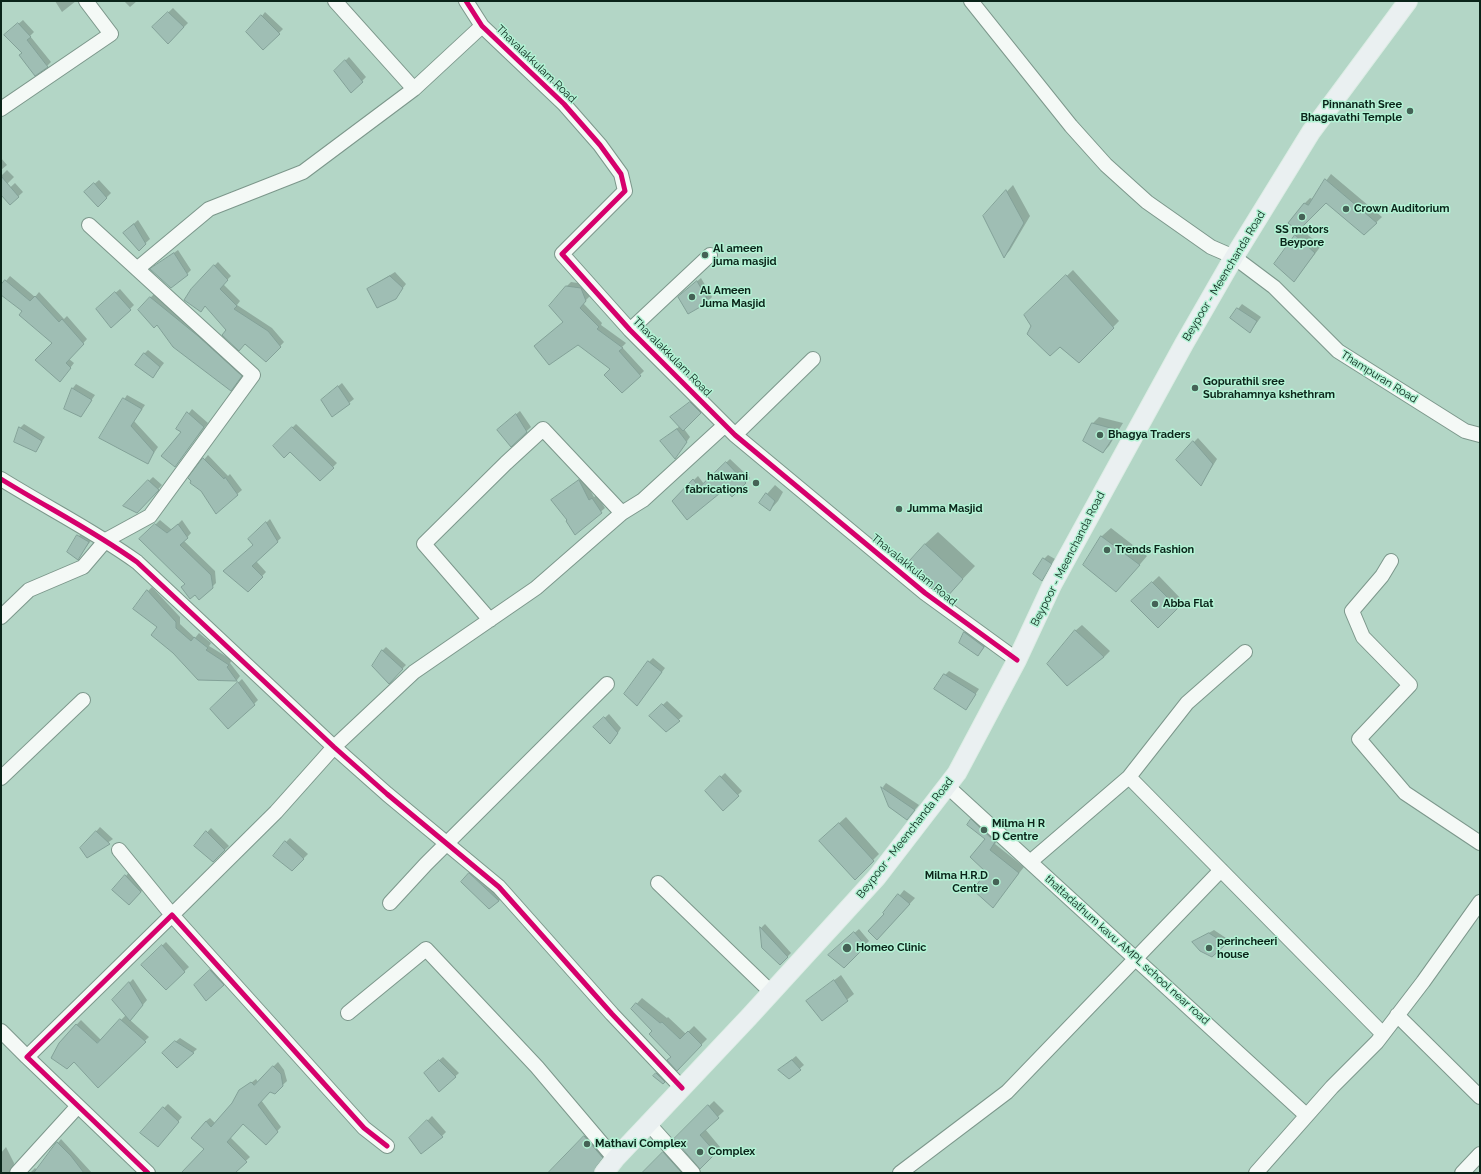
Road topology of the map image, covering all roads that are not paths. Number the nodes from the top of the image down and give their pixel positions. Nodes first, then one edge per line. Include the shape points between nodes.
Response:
1 (86, 1) edge
2 (335, 1) edge
3 (466, 1) edge
4 (971, 1) edge
5 (1408, 1) edge
6 (482, 26) junction
7 (414, 89) junction
8 (1, 109) edge
9 (89, 225) dead end
10 (710, 255) dead end
11 (1234, 257) junction
12 (137, 269) junction
13 (630, 330) junction
14 (813, 359) dead end
15 (725, 425) junction
16 (735, 435) junction
17 (1480, 435) edge
18 (1, 479) edge
19 (622, 513) junction
20 (106, 540) junction
21 (1391, 561) dead end
22 (1, 617) edge
23 (490, 620) junction
24 (1245, 652) dead end
25 (1017, 660) junction
26 (607, 684) dead end
27 (83, 700) dead end
28 (334, 747) junction
29 (1129, 777) junction
30 (1, 778) edge
31 (947, 786) junction
32 (1480, 843) edge
33 (447, 844) junction
34 (119, 850) dead end
35 (1030, 862) junction
36 (1221, 870) junction
37 (658, 883) dead end
38 (1480, 902) edge
39 (390, 903) dead end
40 (172, 915) junction
41 (1136, 958) junction
42 (772, 992) junction
43 (348, 1013) dead end
44 (1397, 1014) junction
45 (1, 1031) edge
46 (1383, 1034) junction
47 (27, 1057) junction
48 (682, 1088) junction
49 (1480, 1097) edge
50 (78, 1106) junction
51 (1306, 1115) junction
52 (648, 1123) junction
53 (387, 1146) dead end
54 (1480, 1154) edge
55 (609, 1166) edge
56 (17, 1173) edge
57 (148, 1173) edge
58 (693, 1173) edge
59 (900, 1173) edge
60 (1256, 1173) edge
61 (1462, 1173) edge

1 - 8 street via 111,34
2 - 7 street
3 - 6 street
4 - 11 street, Thampuran Road via 1071,126 1106,165 1148,202 1211,247
5 - 11 main road, Beypoor - Meenchanda Road via 1311,132
6 - 7 street, Thavalakkulam Road
6 - 13 street, Thavalakkulam Road via 564,104 600,145 621,174 625,191 562,254
7 - 12 street, Thavalakkulam Road via 303,172 209,209
9 - 12 street
10 - 13 street
11 - 17 street, Thampuran Road via 1274,287 1338,352 1465,431
11 - 25 main road, Beypoor - Meenchanda Road via 1056,578
12 - 20 street via 253,375 150,516
13 - 15 street, Thavalakkulam Road
14 - 16 street
15 - 16 street, Thavalakkulam Road
15 - 19 street via 642,500
16 - 25 street, Thavalakkulam Road via 925,593
18 - 20 street
19 - 23 street via 536,588
19 - 23 street via 543,429 424,544
20 - 22 street via 83,567 28,590
20 - 28 street via 138,562
21 - 32 street via 1382,576 1352,611 1363,637 1410,685 1359,739 1405,793
23 - 28 street via 414,672
24 - 29 street via 1188,703
25 - 31 main road, Beypoor - Meenchanda Road
26 - 33 street
27 - 30 street
28 - 33 street
28 - 40 street via 276,812
29 - 35 street
29 - 36 street
31 - 35 street, thattadathum kavu AMPL school near road
31 - 42 main road, Beypoor - Meenchanda Road via 877,878
33 - 39 street
33 - 48 street via 499,887
34 - 40 street
35 - 41 street, thattadathum kavu AMPL school near road
36 - 41 street
36 - 46 street
37 - 42 street
38 - 44 street
40 - 47 street
40 - 53 street via 364,1128
41 - 51 street, thattadathum kavu AMPL school near road
41 - 59 street via 1007,1092
42 - 48 main road, Beypoor - Meenchanda Road
43 - 55 street via 426,949 537,1067
44 - 46 street
44 - 49 street
45 - 47 street
46 - 51 street
47 - 50 street
48 - 52 main road, Beypoor - Meenchanda Road
50 - 56 street
50 - 57 street
51 - 60 street
52 - 55 main road, Beypoor - Meenchanda Road
52 - 58 street
54 - 61 street

